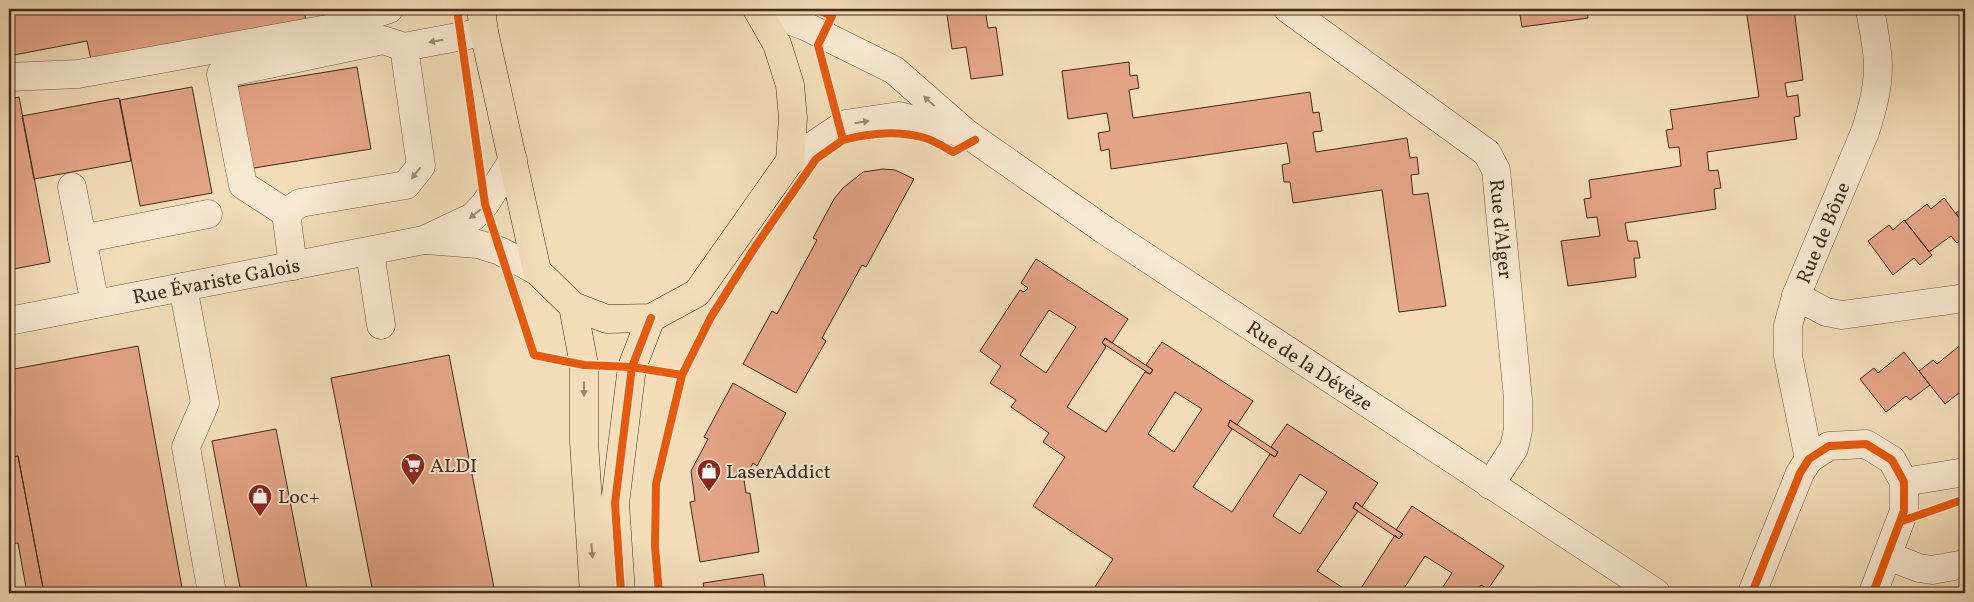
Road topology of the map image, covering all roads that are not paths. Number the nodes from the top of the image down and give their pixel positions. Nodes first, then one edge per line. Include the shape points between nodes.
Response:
1 (389, 9) edge
2 (758, 9) edge
3 (1288, 9) edge
4 (1870, 9) edge
5 (483, 20) edge
6 (404, 47) junction
7 (9, 76) edge
8 (966, 134) junction
9 (513, 160) junction
10 (790, 161) junction
11 (72, 187) dead end
12 (286, 213) junction
13 (208, 214) dead end
14 (82, 239) junction
15 (424, 240) junction
16 (370, 252) junction
17 (292, 266) junction
18 (537, 271) junction
19 (183, 287) junction
20 (1796, 296) junction
21 (1965, 298) edge
22 (95, 304) junction
23 (573, 306) junction
24 (651, 318) junction
25 (9, 321) edge
26 (381, 324) dead end
27 (1809, 460) junction
28 (1965, 472) edge
29 (1904, 482) junction
30 (1490, 485) junction
31 (1888, 556) junction
32 (1965, 564) edge
33 (212, 593) edge
34 (594, 593) edge
35 (621, 593) edge
36 (1656, 593) edge
37 (1752, 593) edge
38 (1873, 593) edge

1 - 7 street via 333,28 78,74
8 -> 2 street, Rue de la Dévèze via 894,70 805,26
2 - 10 main road via 777,44 790,86 793,118
3 - 30 street, Rue d'Alger via 1487,153 1496,170 1518,422 1514,448
4 - 20 street, Rue de Bône via 1878,66 1872,110
5 -> 6 street
5 - 9 main road
6 -> 12 street via 421,166 406,185 300,203
6 - 12 street via 382,40 221,74 243,185
10 -> 8 street, Rue de la Dévèze via 845,124 899,116
8 - 30 street, Rue de la Dévèze via 1106,231
9 -> 15 street, Rue Évariste Galois via 473,217
9 - 18 main road
10 - 24 main road via 697,293
11 - 14 street
12 - 17 street
13 - 14 street
14 - 22 street
15 - 16 street, Rue Évariste Galois
15 - 18 street, Rue Évariste Galois via 478,244 500,251
16 - 17 street, Rue Évariste Galois
16 - 26 street
17 - 19 street, Rue Évariste Galois
18 - 23 main road
19 - 22 street, Rue Évariste Galois
19 - 33 street via 205,403 186,447
20 - 21 street via 1826,312 1842,315
20 - 27 street, Rue de Bône via 1788,326 1788,356
22 - 25 street, Rue Évariste Galois
23 - 24 main road via 607,319
23 -> 34 main road via 584,364 584,442
24 - 35 main road via 632,367 615,503
27 - 29 street via 1829,446 1866,444 1892,460
27 - 37 street via 1800,473
28 - 29 street
29 - 31 street via 1904,511
30 - 36 street, Rue de la Dévèze
31 - 32 street via 1932,570
31 - 38 street

